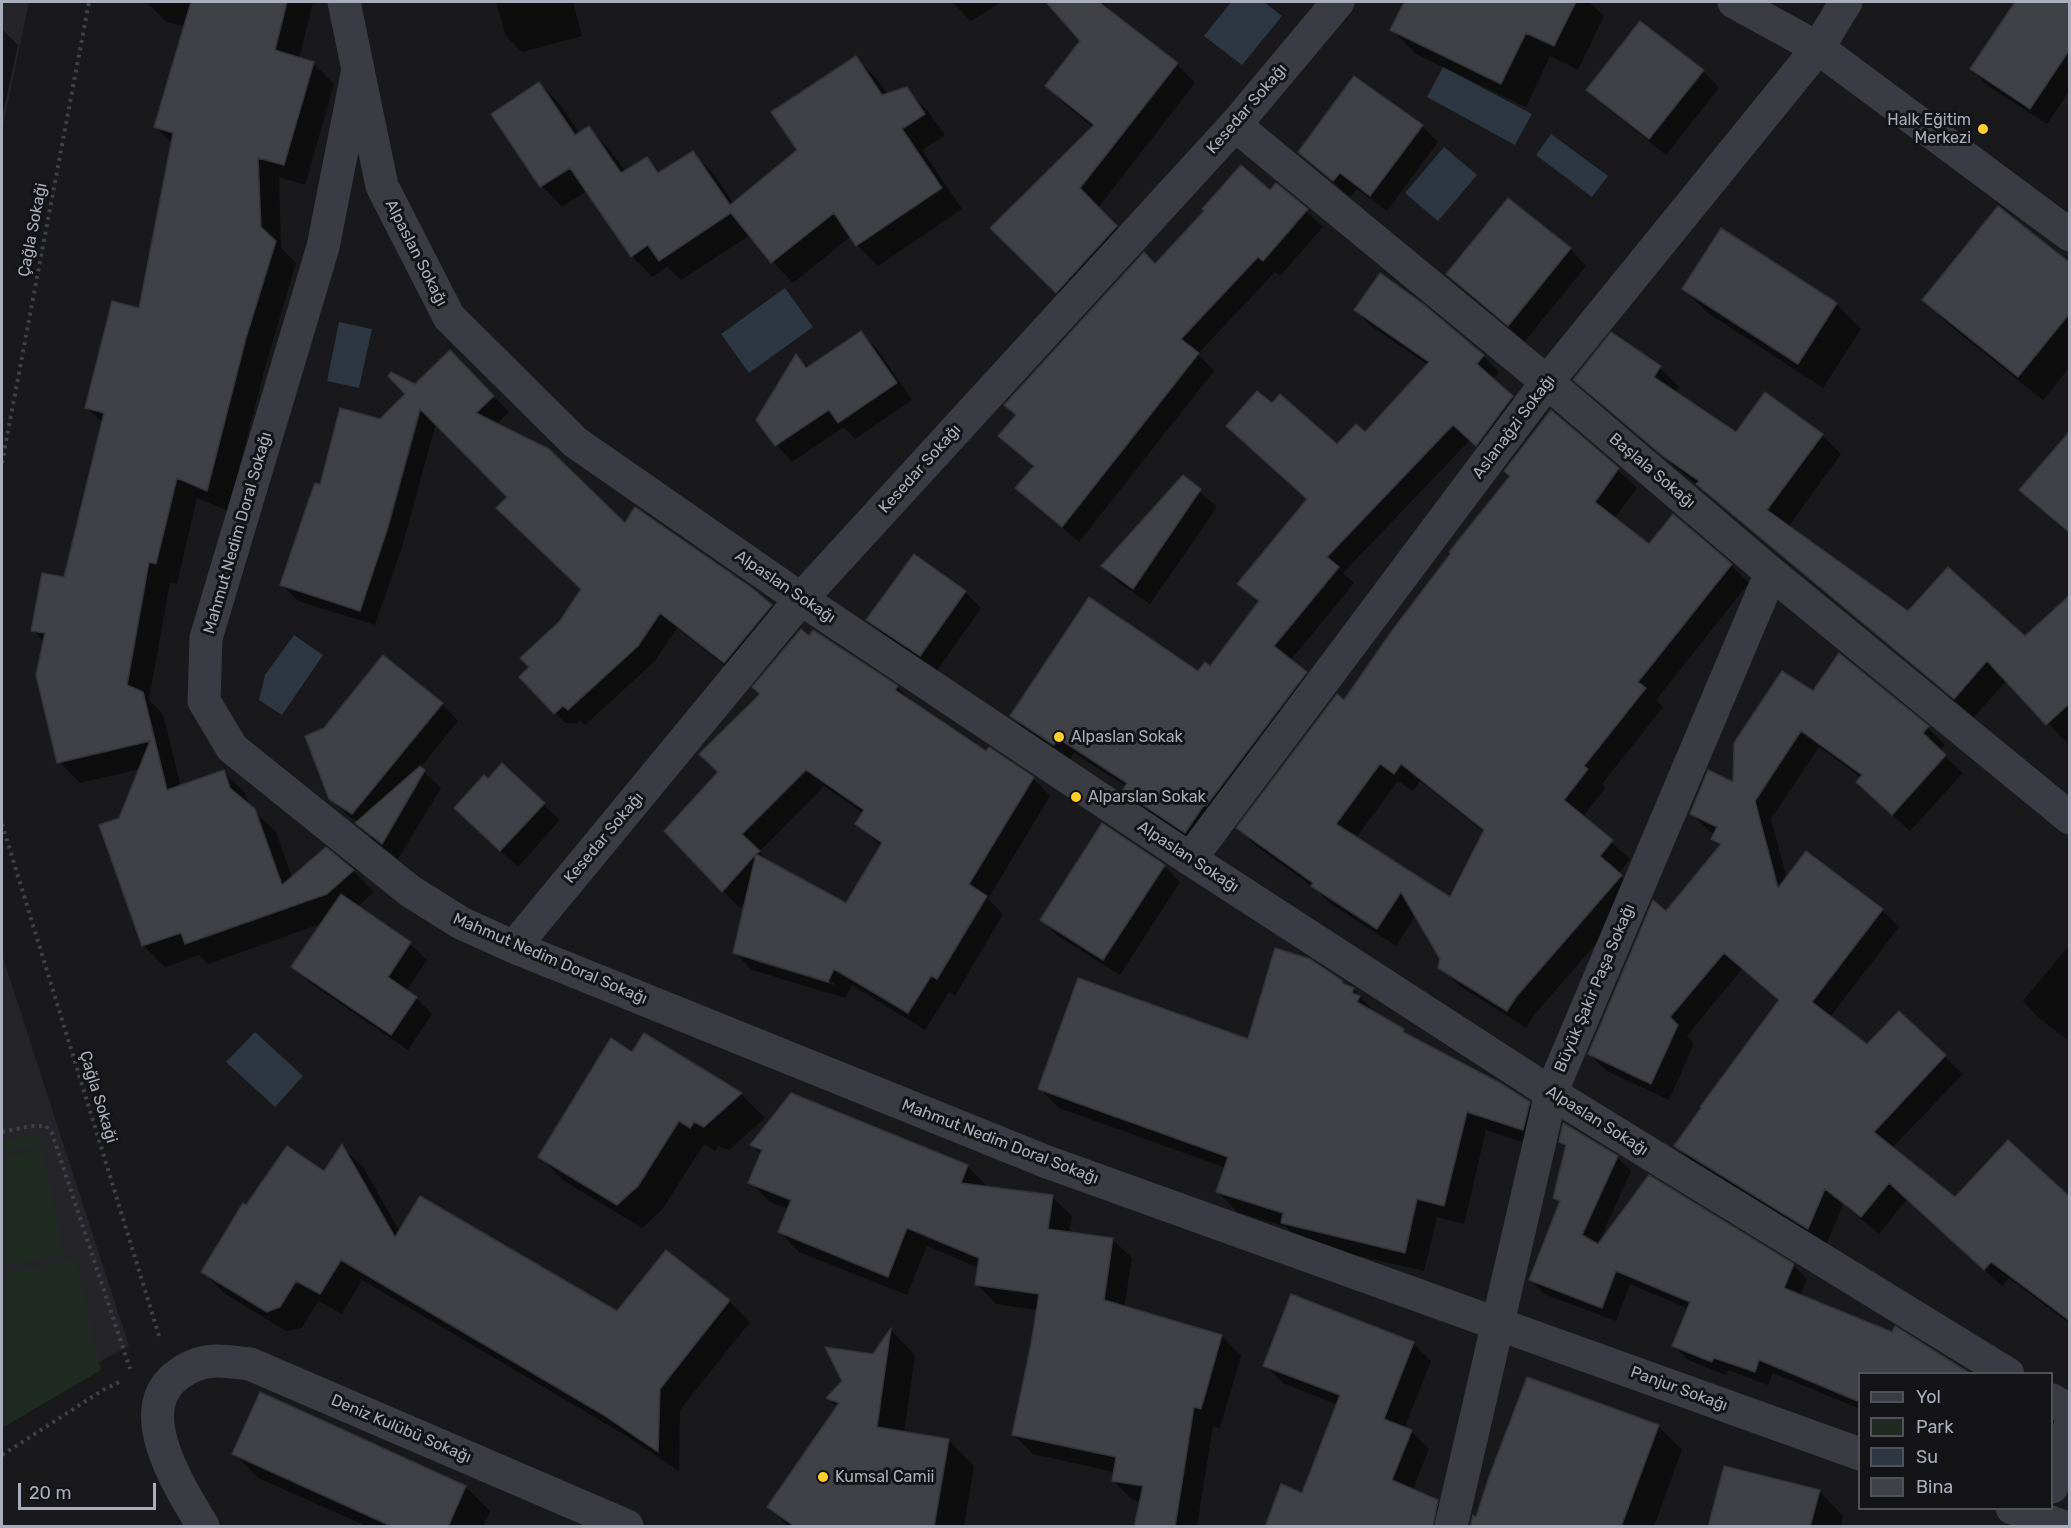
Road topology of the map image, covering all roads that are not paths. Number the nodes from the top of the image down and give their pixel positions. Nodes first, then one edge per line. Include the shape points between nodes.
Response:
1 (344, 2) edge
2 (1338, 2) edge
3 (1734, 2) edge
4 (1846, 2) edge
5 (1818, 48) junction
6 (358, 69) junction
7 (1235, 125) junction
8 (2070, 235) edge
9 (1547, 382) junction
10 (1771, 573) junction
11 (801, 599) junction
12 (2070, 818) edge
13 (1190, 859) junction
14 (514, 946) junction
15 (1551, 1093) junction
16 (1499, 1325) junction
17 (2005, 1372) edge
18 (2053, 1401) edge
19 (2070, 1411) edge
20 (2070, 1426) edge
21 (1858, 1453) edge
22 (2053, 1484) edge
23 (203, 1527) edge
24 (627, 1527) edge
25 (1451, 1527) edge

1 - 6 street, Mahmut Nedim Doral Sokağı
2 - 7 street, Kesedar Sokağı
3 - 5 street
4 - 5 street, Aslanağzi Sokağı
5 - 8 street
5 - 9 street, Aslanağzi Sokağı
6 - 11 street, Alpaslan Sokağı via 382,186 449,317 574,442
6 - 14 street, Mahmut Nedim Doral Sokağı via 323,247 206,638 204,701 232,748 410,891 461,923
7 - 9 street, Başlala Sokağı
7 - 11 street, Kesedar Sokağı
9 - 10 street, Başlala Sokağı
9 - 13 street, Aslanağzi Sokağı
10 - 12 street, Başlala Sokağı
10 - 15 street, Büyük Şakir Paşa Sokağı
11 - 13 street, Alpaslan Sokağı
11 - 14 street, Kesedar Sokağı
13 - 15 street, Alpaslan Sokağı
14 - 16 street, Mahmut Nedim Doral Sokağı via 1047,1162
15 - 16 street, Büyük Şakir Paşa Sokağı
15 - 17 street, Alpaslan Sokağı
16 - 21 street, Panjur Sokağı
16 - 25 street, Büyük Şakir Paşa Sokağı
18 - 19 street
20 - 22 street
23 - 24 street, Deniz Kulübü Sokağı via 178,1484 162,1443 157,1412 172,1378 198,1363 219,1361 250,1364

